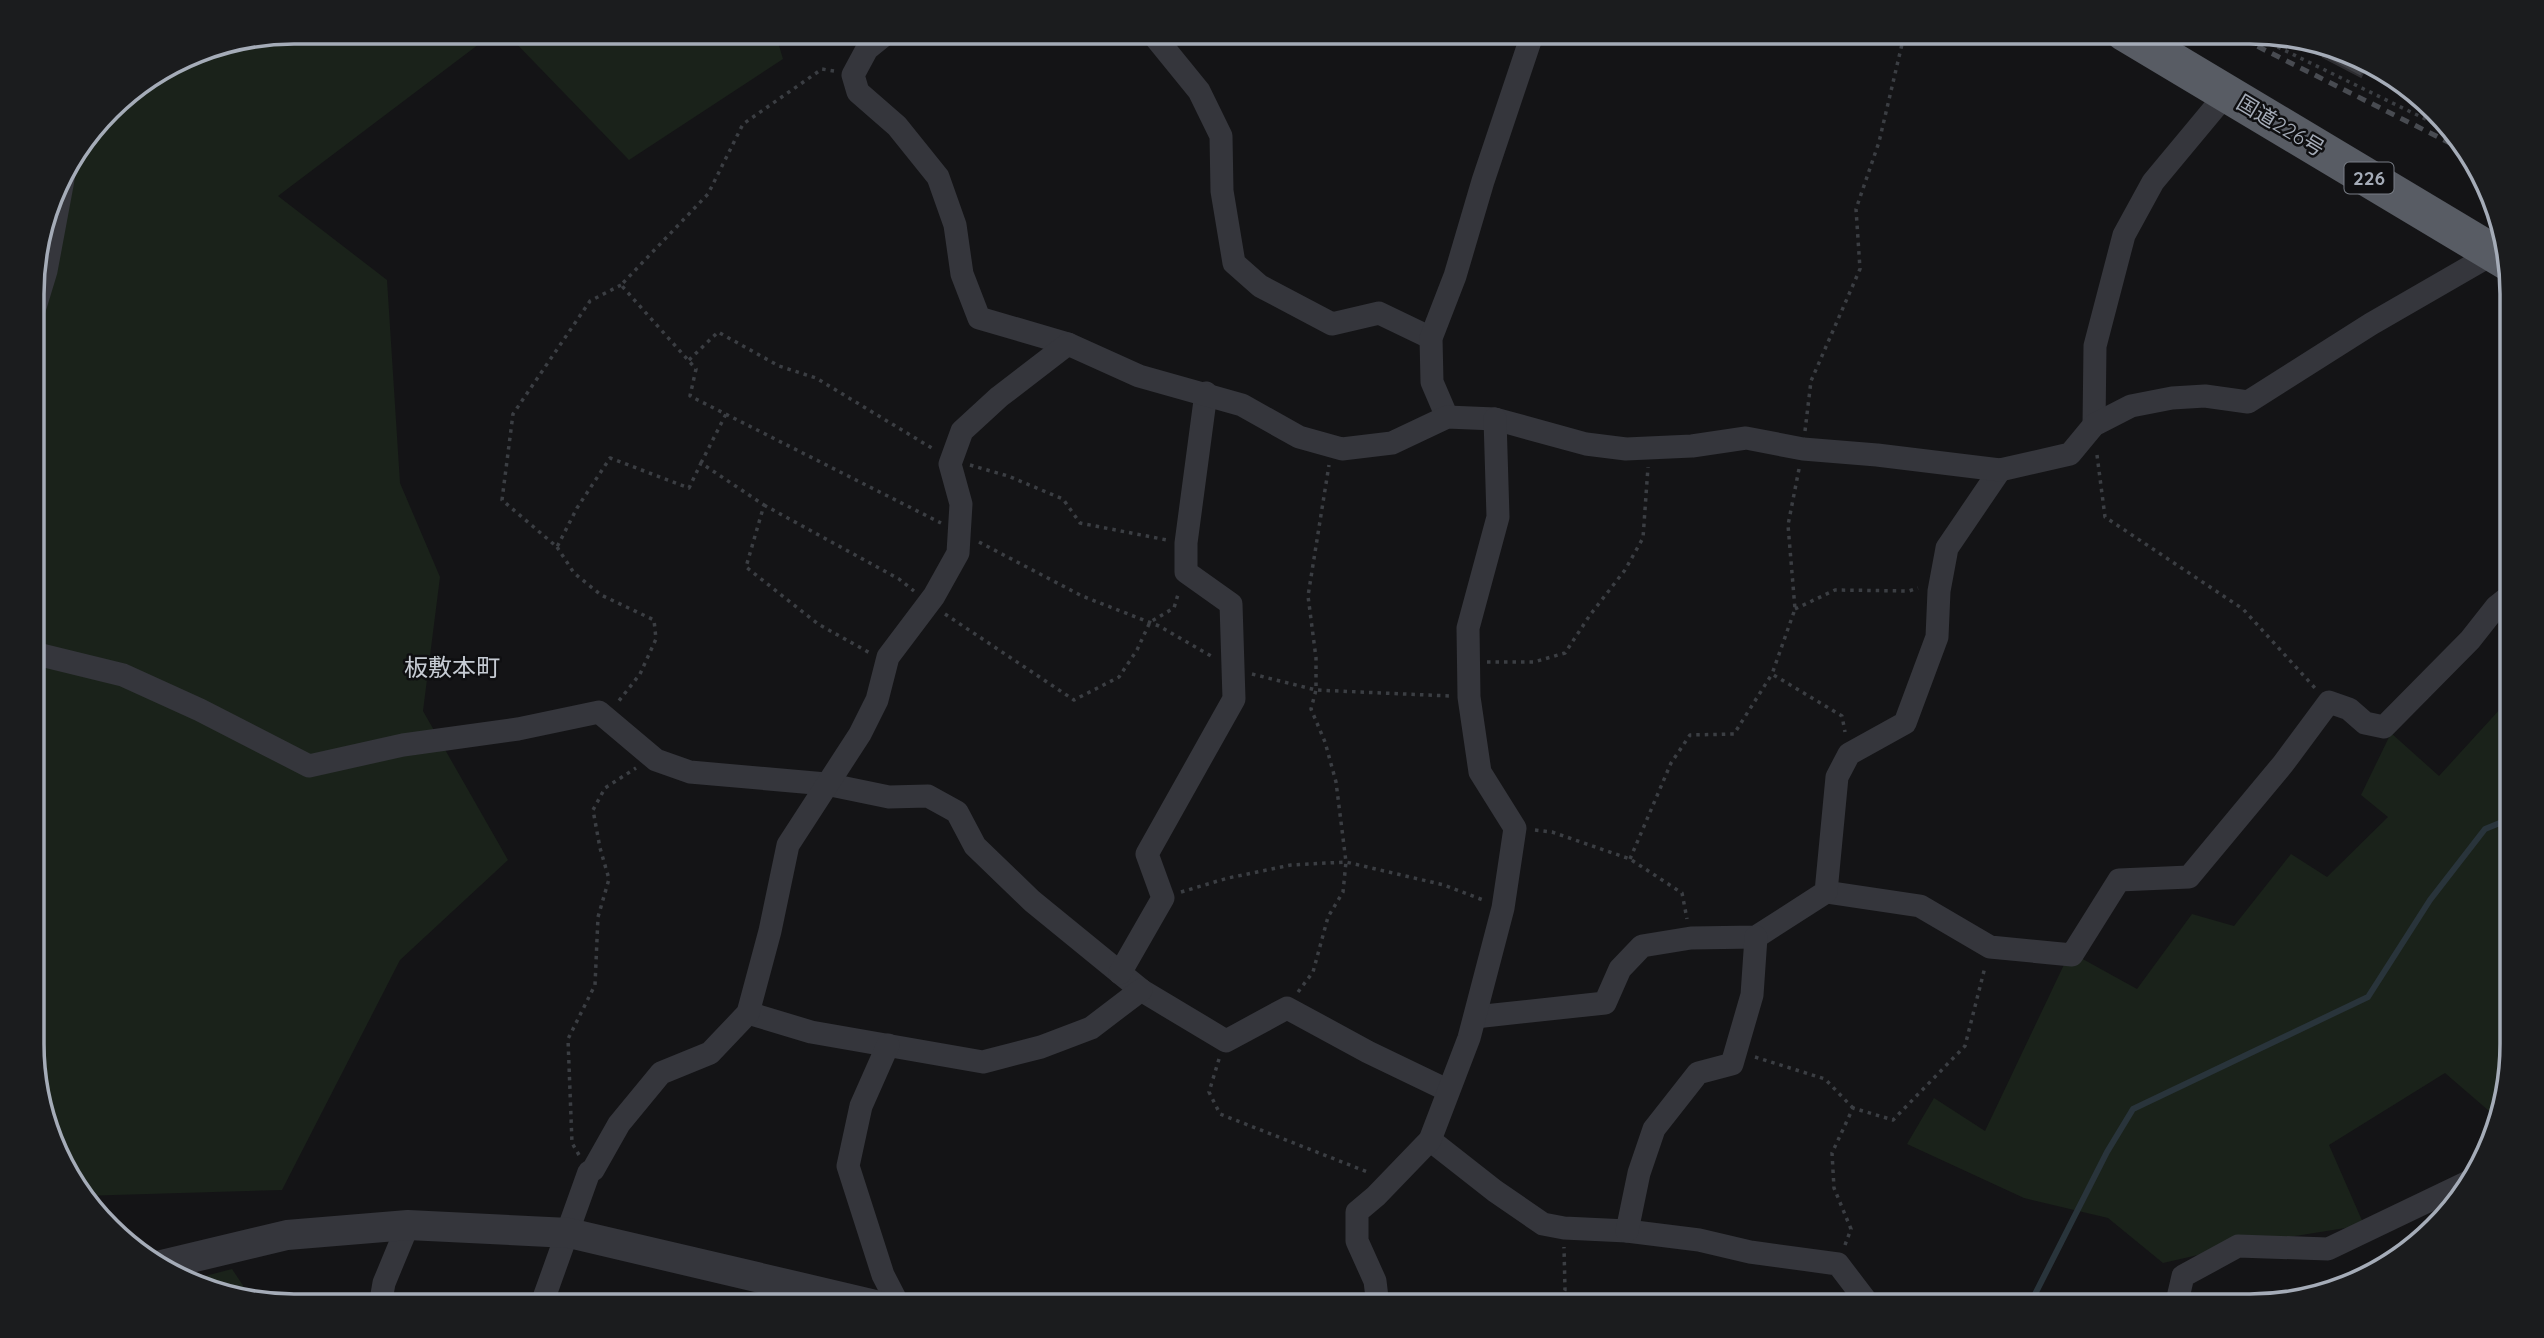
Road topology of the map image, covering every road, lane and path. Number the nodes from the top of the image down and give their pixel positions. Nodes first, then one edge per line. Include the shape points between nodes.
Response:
1 (873, 44) edge
2 (1161, 44) edge
3 (1529, 44) edge
4 (1902, 44) edge
5 (2144, 44) edge
6 (2271, 45) edge
7 (2227, 93) junction
8 (2432, 122) edge
9 (57, 215) edge
10 (2497, 255) edge
11 (2498, 260) edge
12 (44, 278) edge
13 (621, 285) dead end
14 (1431, 338) junction
15 (1068, 344) junction
16 (689, 360) dead end
17 (1206, 393) junction
18 (726, 414) dead end
19 (1447, 417) junction
20 (1495, 419) junction
21 (2094, 425) junction
22 (1333, 446) junction
23 (1649, 448) junction
24 (1803, 449) junction
25 (951, 460) junction
26 (701, 463) junction
27 (2000, 470) junction
28 (764, 505) junction
29 (1186, 543) junction
30 (557, 547) junction
31 (1186, 572) junction
32 (1941, 582) junction
33 (929, 602) junction
34 (2500, 604) edge
35 (1795, 608) junction
36 (44, 656) edge
37 (887, 661) junction
38 (1468, 662) junction
39 (1772, 674) junction
40 (2329, 702) junction
41 (606, 717) junction
42 (1849, 754) junction
43 (653, 757) junction
44 (826, 784) junction
45 (1515, 828) junction
46 (1629, 859) junction
47 (1346, 862) junction
48 (1826, 892) junction
49 (1163, 898) junction
50 (1503, 908) junction
51 (1756, 937) junction
52 (1691, 938) junction
53 (1990, 947) junction
54 (1120, 972) junction
55 (1141, 989) junction
56 (1287, 1008) junction
57 (748, 1013) junction
58 (1475, 1017) junction
59 (1226, 1041) junction
60 (888, 1045) junction
61 (1736, 1051) junction
62 (1447, 1090) junction
63 (1853, 1108) junction
64 (1430, 1140) junction
65 (589, 1172) junction
66 (1391, 1181) junction
67 (2454, 1189) edge
68 (408, 1225) junction
69 (1563, 1228) junction
70 (1628, 1231) junction
71 (569, 1233) junction
72 (172, 1262) edge
73 (1838, 1264) junction
74 (382, 1294) edge
75 (546, 1294) edge
76 (829, 1294) edge
77 (893, 1294) edge
78 (1377, 1294) edge
79 (1563, 1294) edge
80 (1861, 1294) edge
81 (2179, 1294) edge

1 - 15 street via 853,75 858,92 897,126 938,177 955,225 962,274 979,317
2 - 14 street via 1199,91 1221,136 1222,191 1234,262 1260,286 1332,324 1379,313
3 - 14 street
4 - 24 path via 1879,142 1856,209 1860,270 1811,381
5 - 7 highway, 国道226号 / 226
6 - 8 path
7 - 10 highway, 国道226号 / 226
7 - 21 street via 2153,182 2124,235 2095,346
9 - 12 street
11 - 21 street via 2371,324 2248,402 2205,396 2172,398 2131,406
13 - 30 path via 590,301 513,414 502,500
14 - 19 street via 1432,382
15 - 17 street via 1139,376
15 - 25 street via 962,431
16 - 25 path via 718,332 779,366 816,378
17 - 22 street via 1242,405 1299,437
17 - 29 street
18 - 26 path
19 - 20 street
19 - 22 street via 1392,443
20 - 23 street via 1586,443
20 - 38 street via 1498,517 1468,628
21 - 27 street via 2070,454
21 - 40 path via 2105,517 2243,609
22 - 47 path via 1308,596 1316,658 1311,709 1336,782
23 - 24 street via 1746,438
23 - 38 path via 1643,538 1565,653 1534,662
24 - 27 street
24 - 35 path via 1788,525
25 - 29 path via 1008,476 1063,499 1080,523
25 - 33 street via 961,504 958,553
26 - 28 path
26 - 30 path via 689,488 610,458
27 - 32 street via 1947,548
28 - 33 path via 899,579
28 - 37 path via 746,567 818,624
29 - 31 street
30 - 41 path via 573,573 601,595 654,620 656,639 640,674
31 - 33 path via 1174,608 1150,622 1119,677 1074,700
31 - 49 street via 1231,604 1234,699 1147,854
32 - 35 path via 1909,591 1835,590
32 - 42 street via 1937,637 1905,723
33 - 37 street
34 - 40 street via 2384,727 2365,723 2349,709
35 - 39 path
36 - 41 street via 122,675 309,766 599,712
37 - 44 street via 877,700
38 - 45 street via 1480,772
39 - 42 path via 1842,716
39 - 46 path via 1734,734 1690,735 1671,763
40 - 53 street via 2189,877 2119,880 2072,956
41 - 43 street
42 - 48 street via 1837,776
43 - 44 street via 690,772
43 - 65 path via 605,788 593,810 609,879 598,917 595,985 568,1039 572,1143
44 - 54 street via 888,797 928,796 957,811 975,846 1032,901
44 - 57 street via 788,845
45 - 46 path via 1552,832
45 - 50 street
46 - 52 path via 1682,893
47 - 49 path via 1291,865
47 - 50 path via 1444,885
47 - 56 path via 1343,892 1328,917 1313,972
48 - 51 street
48 - 53 street via 1920,906
49 - 54 street
50 - 58 street
51 - 52 street
51 - 61 street via 1752,995
52 - 58 street via 1642,946 1620,969 1605,1003
53 - 63 path via 1965,1046 1893,1120
54 - 55 street
55 - 59 street
55 - 60 street via 1091,1028 1041,1048 983,1062
56 - 59 street
56 - 62 street
57 - 60 street via 811,1032
57 - 65 street via 710,1053 661,1073 619,1124
58 - 62 street
59 - 66 path via 1209,1092 1220,1114
60 - 77 street via 861,1106 848,1166 876,1257
61 - 63 path via 1825,1079
61 - 70 street via 1732,1064 1698,1073 1654,1129 1639,1173
62 - 64 street
63 - 73 path via 1832,1153 1834,1188 1851,1229
64 - 66 street
64 - 69 street via 1543,1224
65 - 71 street
66 - 78 street via 1357,1212 1357,1241
67 - 81 street via 2328,1249 2238,1246 2183,1276
68 - 71 street
68 - 72 street via 287,1235
68 - 74 street
69 - 70 street
69 - 79 path
70 - 73 street
71 - 75 street
71 - 76 street
73 - 80 street

